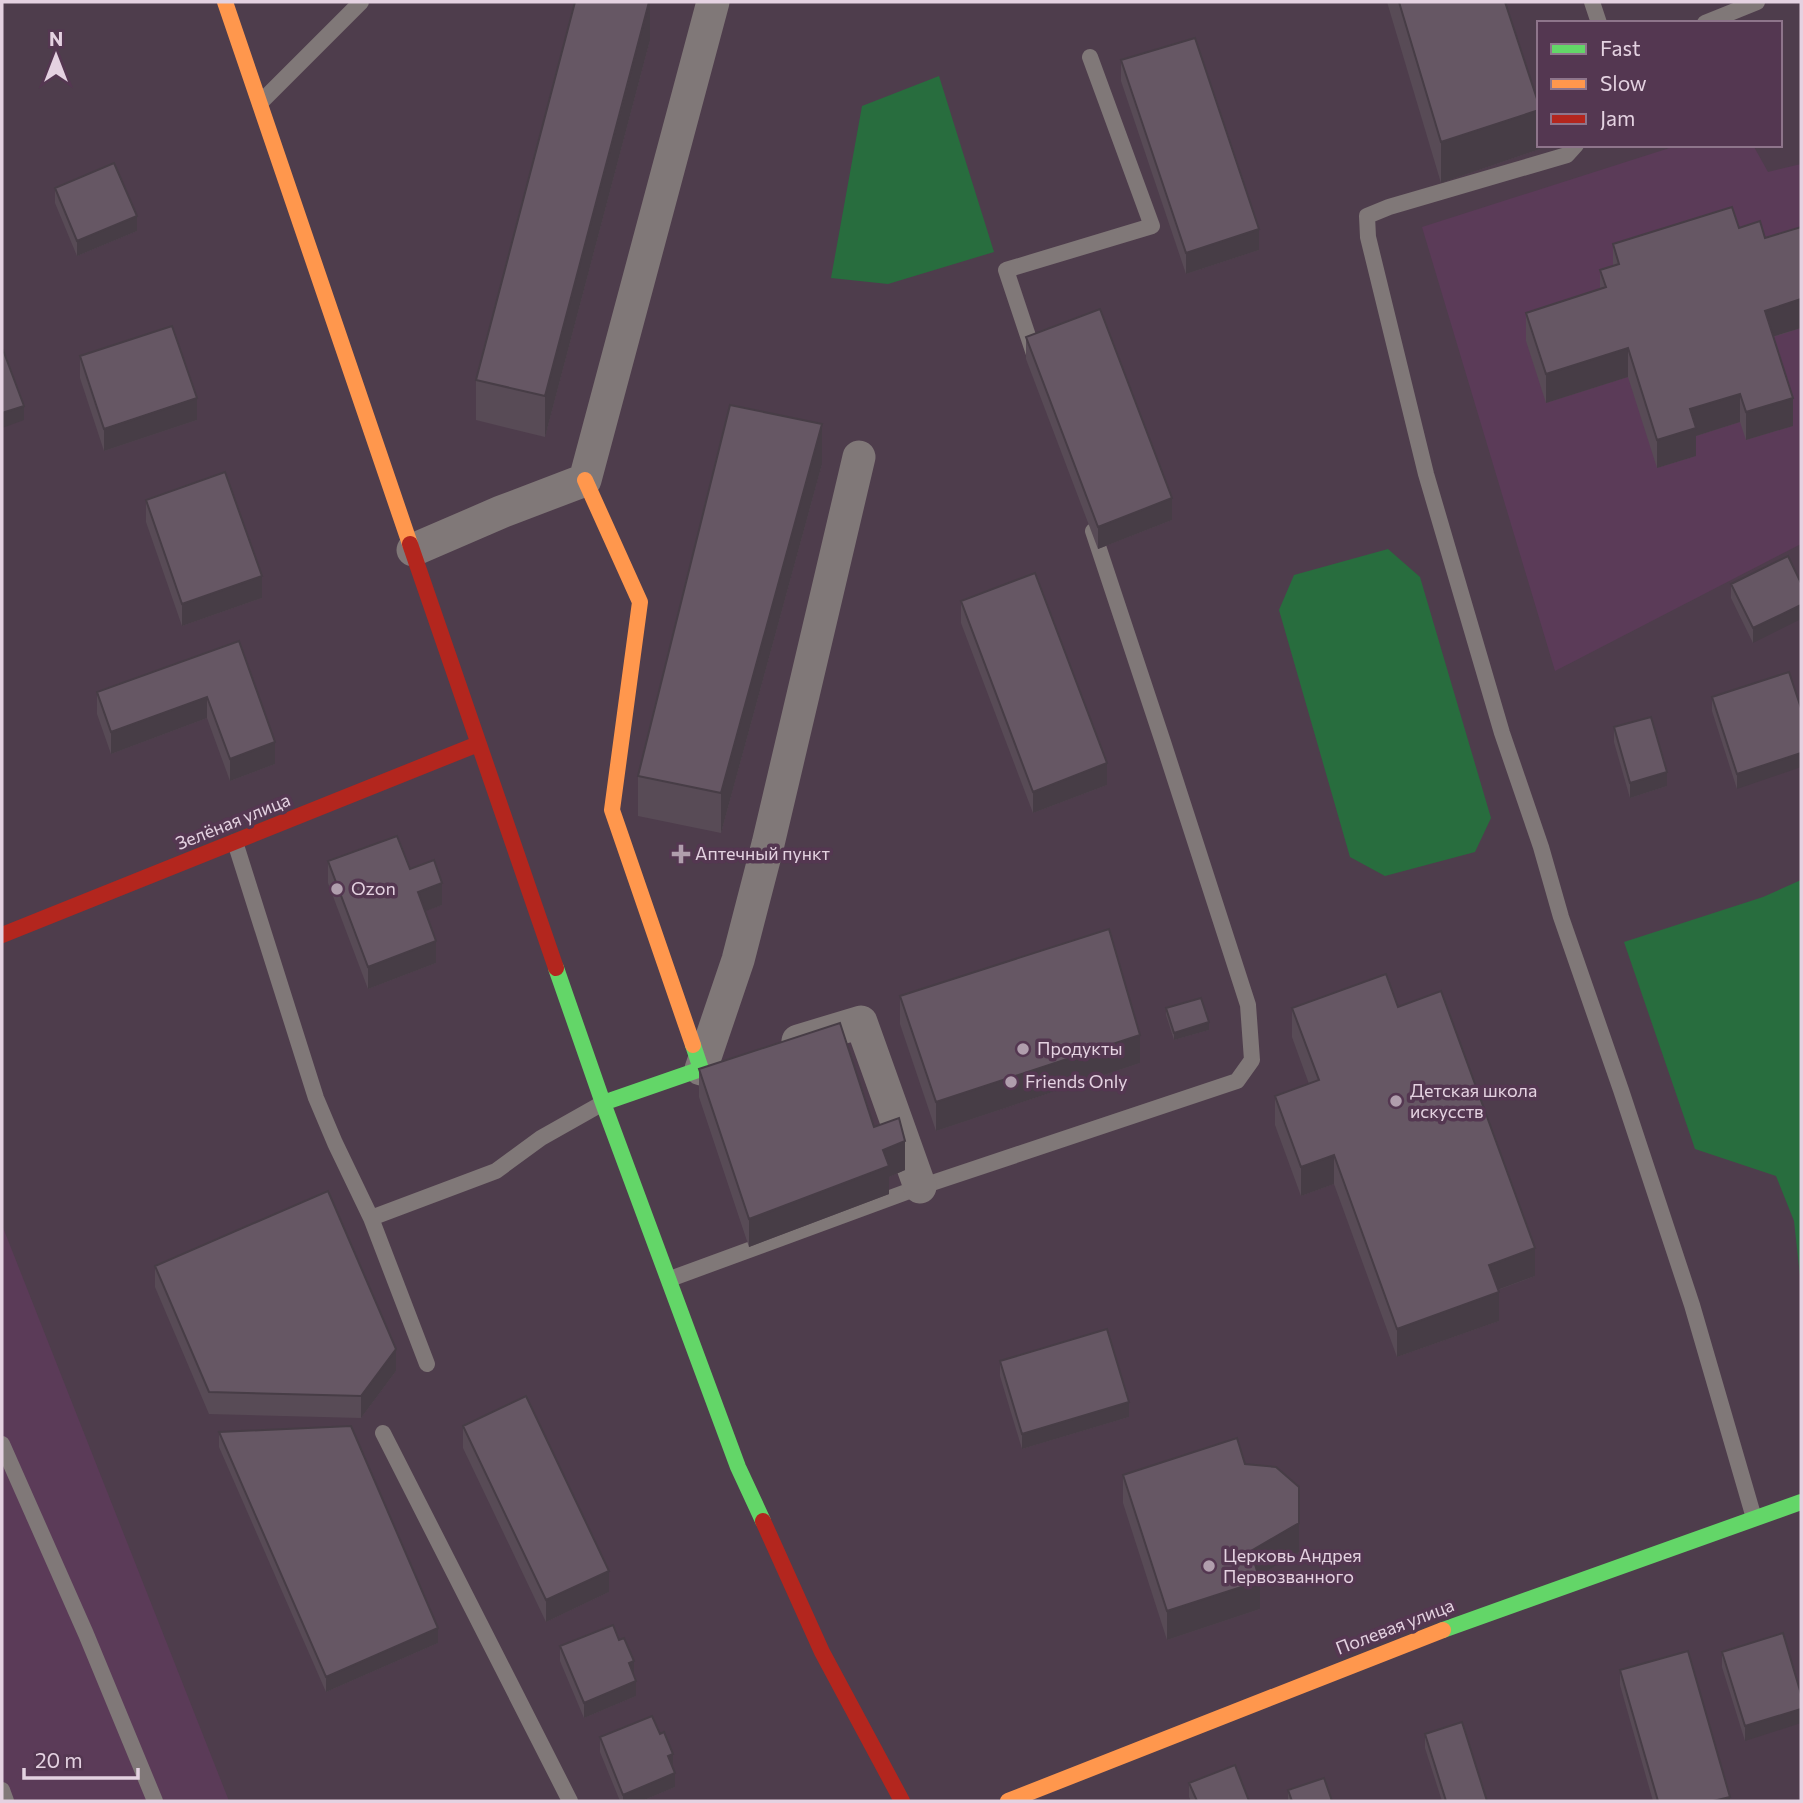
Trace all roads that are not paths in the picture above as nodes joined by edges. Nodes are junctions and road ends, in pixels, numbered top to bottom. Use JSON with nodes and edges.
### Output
{"nodes":[{"id":1,"x":225,"y":2,"type":"edge"},
{"id":2,"x":361,"y":2,"type":"edge"},
{"id":3,"x":713,"y":2,"type":"edge"},
{"id":4,"x":1592,"y":2,"type":"edge"},
{"id":5,"x":1757,"y":2,"type":"edge"},
{"id":6,"x":1598,"y":21,"type":"edge"},
{"id":7,"x":1710,"y":21,"type":"edge"},
{"id":8,"x":1090,"y":57,"type":"dead end"},
{"id":9,"x":260,"y":103,"type":"junction"},
{"id":10,"x":1574,"y":147,"type":"edge"},
{"id":11,"x":1041,"y":375,"type":"edge"},
{"id":12,"x":859,"y":457,"type":"dead end"},
{"id":13,"x":585,"y":480,"type":"junction"},
{"id":14,"x":1089,"y":519,"type":"edge"},
{"id":15,"x":413,"y":550,"type":"junction"},
{"id":16,"x":478,"y":744,"type":"junction"},
{"id":17,"x":234,"y":842,"type":"junction"},
{"id":18,"x":2,"y":935,"type":"edge"},
{"id":19,"x":701,"y":1069,"type":"junction"},
{"id":20,"x":603,"y":1102,"type":"junction"},
{"id":21,"x":920,"y":1188,"type":"junction"},
{"id":22,"x":370,"y":1218,"type":"junction"},
{"id":23,"x":670,"y":1279,"type":"junction"},
{"id":24,"x":427,"y":1364,"type":"dead end"},
{"id":25,"x":383,"y":1433,"type":"dead end"},
{"id":26,"x":2,"y":1444,"type":"edge"},
{"id":27,"x":1801,"y":1503,"type":"edge"},
{"id":28,"x":1754,"y":1518,"type":"junction"},
{"id":29,"x":2,"y":1790,"type":"edge"},
{"id":30,"x":6,"y":1801,"type":"edge"},
{"id":31,"x":155,"y":1801,"type":"edge"},
{"id":32,"x":570,"y":1801,"type":"edge"},
{"id":33,"x":902,"y":1801,"type":"edge"},
{"id":34,"x":1008,"y":1801,"type":"edge"}],
"edges":[{"from":1,"to":9,"type":"street"},
{"from":2,"to":9,"type":"lane"},
{"from":3,"to":13,"type":"street"},
{"from":4,"to":6,"type":"lane"},
{"from":5,"to":7,"type":"lane"},
{"from":8,"to":11,"type":"lane"},
{"from":9,"to":15,"type":"street"},
{"from":10,"to":28,"type":"lane"},
{"from":12,"to":19,"type":"street"},
{"from":13,"to":15,"type":"street"},
{"from":13,"to":19,"type":"street"},
{"from":14,"to":21,"type":"lane"},
{"from":15,"to":16,"type":"street"},
{"from":16,"to":17,"type":"street","name":"Зелёная улица"},
{"from":16,"to":20,"type":"street"},
{"from":17,"to":18,"type":"street","name":"Зелёная улица"},
{"from":17,"to":22,"type":"lane"},
{"from":19,"to":20,"type":"street"},
{"from":19,"to":21,"type":"street"},
{"from":20,"to":22,"type":"lane"},
{"from":20,"to":23,"type":"street"},
{"from":21,"to":23,"type":"lane"},
{"from":22,"to":24,"type":"lane"},
{"from":23,"to":33,"type":"street"},
{"from":25,"to":32,"type":"lane"},
{"from":26,"to":31,"type":"lane"},
{"from":27,"to":28,"type":"street","name":"Полевая улица"},
{"from":28,"to":34,"type":"street","name":"Полевая улица"},
{"from":29,"to":30,"type":"lane"}]}
